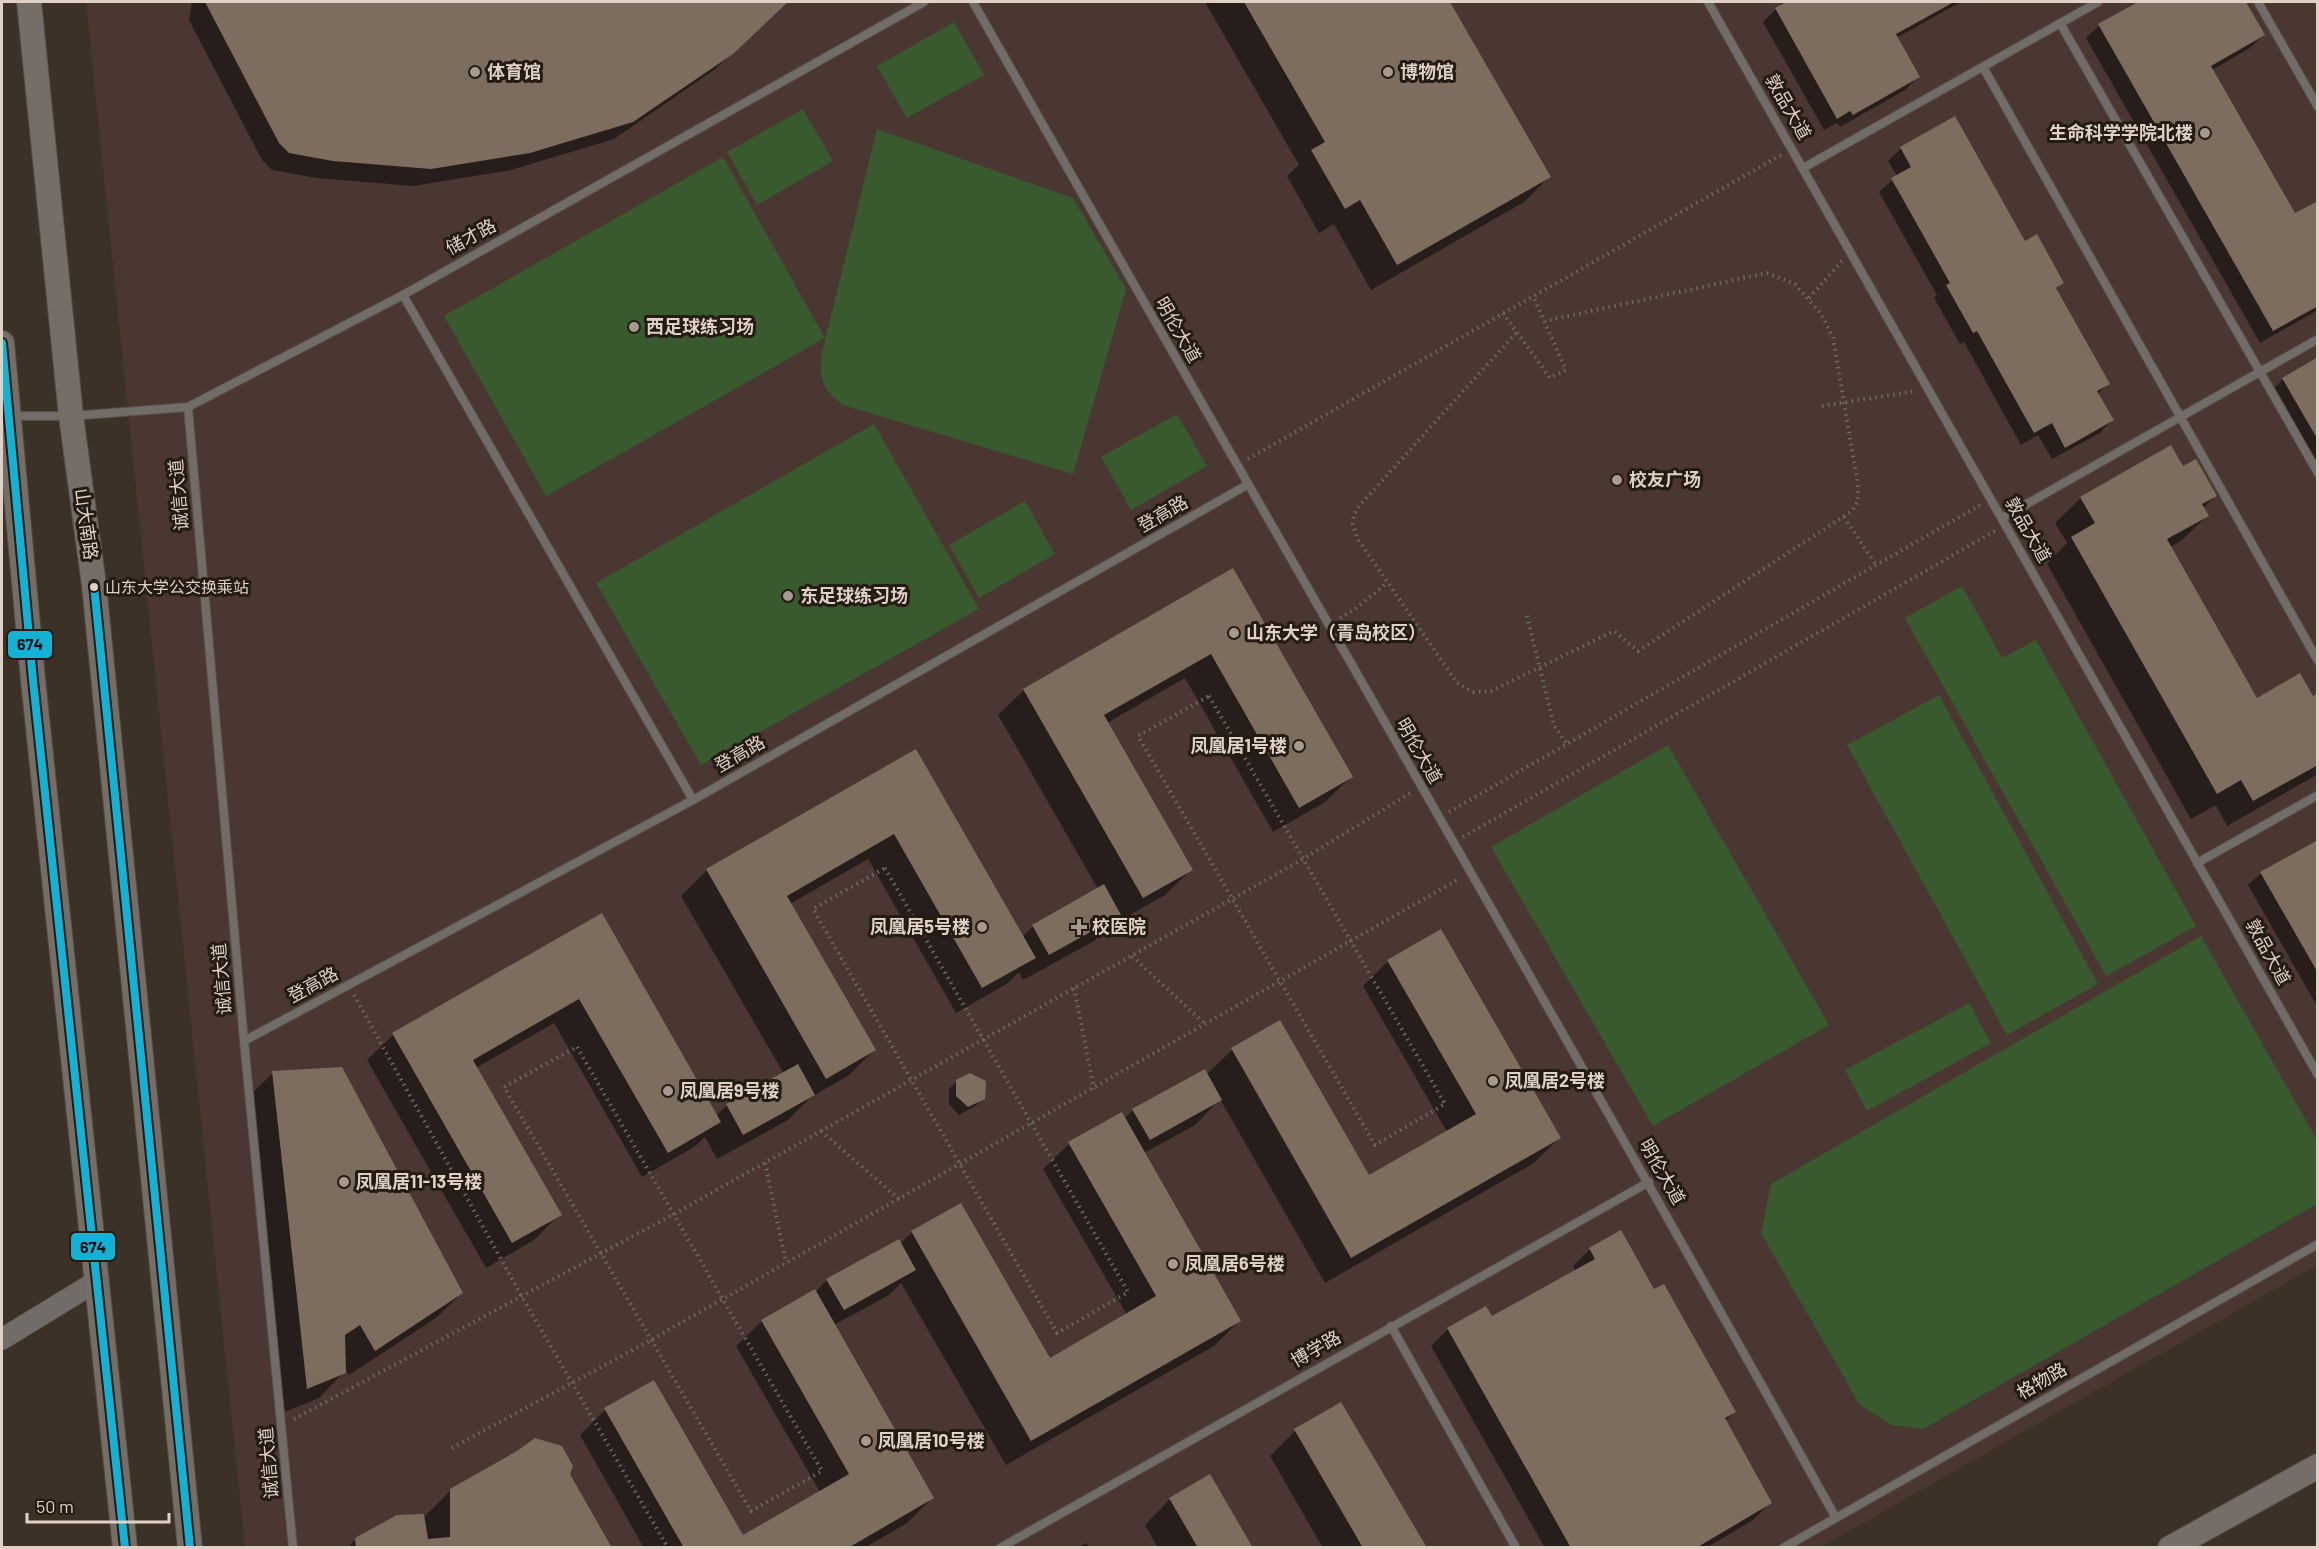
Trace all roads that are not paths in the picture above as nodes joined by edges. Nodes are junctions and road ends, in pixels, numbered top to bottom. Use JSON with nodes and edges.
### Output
{"nodes":[{"id":1,"x":29,"y":2,"type":"edge"},
{"id":2,"x":924,"y":2,"type":"edge"},
{"id":3,"x":973,"y":2,"type":"edge"},
{"id":4,"x":1708,"y":2,"type":"edge"},
{"id":5,"x":2098,"y":2,"type":"edge"},
{"id":6,"x":2258,"y":2,"type":"edge"},
{"id":7,"x":2060,"y":23,"type":"junction"},
{"id":8,"x":1983,"y":67,"type":"junction"},
{"id":9,"x":2318,"y":107,"type":"edge"},
{"id":10,"x":1803,"y":168,"type":"junction"},
{"id":11,"x":403,"y":295,"type":"junction"},
{"id":12,"x":2318,"y":339,"type":"edge"},
{"id":13,"x":2,"y":343,"type":"edge"},
{"id":14,"x":2259,"y":372,"type":"junction"},
{"id":15,"x":188,"y":407,"type":"junction"},
{"id":16,"x":8,"y":416,"type":"junction"},
{"id":17,"x":71,"y":416,"type":"junction"},
{"id":18,"x":2182,"y":417,"type":"junction"},
{"id":19,"x":2318,"y":473,"type":"edge"},
{"id":20,"x":1247,"y":485,"type":"junction"},
{"id":21,"x":2004,"y":521,"type":"junction"},
{"id":22,"x":2318,"y":661,"type":"edge"},
{"id":23,"x":2318,"y":795,"type":"edge"},
{"id":24,"x":693,"y":800,"type":"junction"},
{"id":25,"x":2197,"y":863,"type":"junction"},
{"id":26,"x":244,"y":1041,"type":"junction"},
{"id":27,"x":2318,"y":1075,"type":"edge"},
{"id":28,"x":1649,"y":1182,"type":"junction"},
{"id":29,"x":2318,"y":1244,"type":"edge"},
{"id":30,"x":97,"y":1281,"type":"junction"},
{"id":31,"x":1391,"y":1326,"type":"junction"},
{"id":32,"x":2,"y":1339,"type":"edge"},
{"id":33,"x":2318,"y":1466,"type":"edge"},
{"id":34,"x":1836,"y":1518,"type":"junction"},
{"id":35,"x":125,"y":1548,"type":"edge"},
{"id":36,"x":190,"y":1548,"type":"edge"},
{"id":37,"x":293,"y":1548,"type":"edge"},
{"id":38,"x":1000,"y":1548,"type":"edge"},
{"id":39,"x":1516,"y":1548,"type":"edge"},
{"id":40,"x":1783,"y":1548,"type":"edge"},
{"id":41,"x":2170,"y":1548,"type":"edge"}],
"edges":[{"from":1,"to":17,"type":"main road","name":"山大南路"},
{"from":2,"to":11,"type":"lane","name":"储才路"},
{"from":3,"to":20,"type":"lane","name":"明伦大道"},
{"from":4,"to":10,"type":"lane","name":"敦品大道"},
{"from":5,"to":7,"type":"lane"},
{"from":6,"to":9,"type":"lane"},
{"from":7,"to":8,"type":"lane"},
{"from":7,"to":14,"type":"lane"},
{"from":8,"to":10,"type":"lane"},
{"from":8,"to":18,"type":"lane"},
{"from":10,"to":21,"type":"lane","name":"敦品大道"},
{"from":11,"to":15,"type":"lane","name":"储才路"},
{"from":11,"to":24,"type":"lane"},
{"from":12,"to":14,"type":"lane"},
{"from":13,"to":16,"type":"main road"},
{"from":14,"to":18,"type":"lane"},
{"from":14,"to":19,"type":"lane"},
{"from":15,"to":17,"type":"lane","name":"储才路"},
{"from":15,"to":26,"type":"lane","name":"诚信大道"},
{"from":16,"to":17,"type":"lane","name":"储才路"},
{"from":16,"to":30,"type":"main road"},
{"from":17,"to":36,"type":"main road","name":"山大南路"},
{"from":18,"to":21,"type":"lane"},
{"from":18,"to":22,"type":"lane"},
{"from":20,"to":24,"type":"lane","name":"登高路"},
{"from":20,"to":28,"type":"lane","name":"明伦大道"},
{"from":21,"to":25,"type":"lane","name":"敦品大道"},
{"from":23,"to":25,"type":"lane"},
{"from":24,"to":26,"type":"lane","name":"登高路"},
{"from":25,"to":27,"type":"lane","name":"敦品大道"},
{"from":26,"to":37,"type":"lane","name":"诚信大道"},
{"from":28,"to":31,"type":"lane","name":"博学路"},
{"from":28,"to":34,"type":"lane","name":"明伦大道"},
{"from":29,"to":34,"type":"lane","name":"格物路"},
{"from":30,"to":32,"type":"street"},
{"from":30,"to":35,"type":"main road"},
{"from":31,"to":38,"type":"lane","name":"博学路"},
{"from":31,"to":39,"type":"lane"},
{"from":33,"to":41,"type":"main road"},
{"from":34,"to":40,"type":"lane","name":"格物路"}]}
